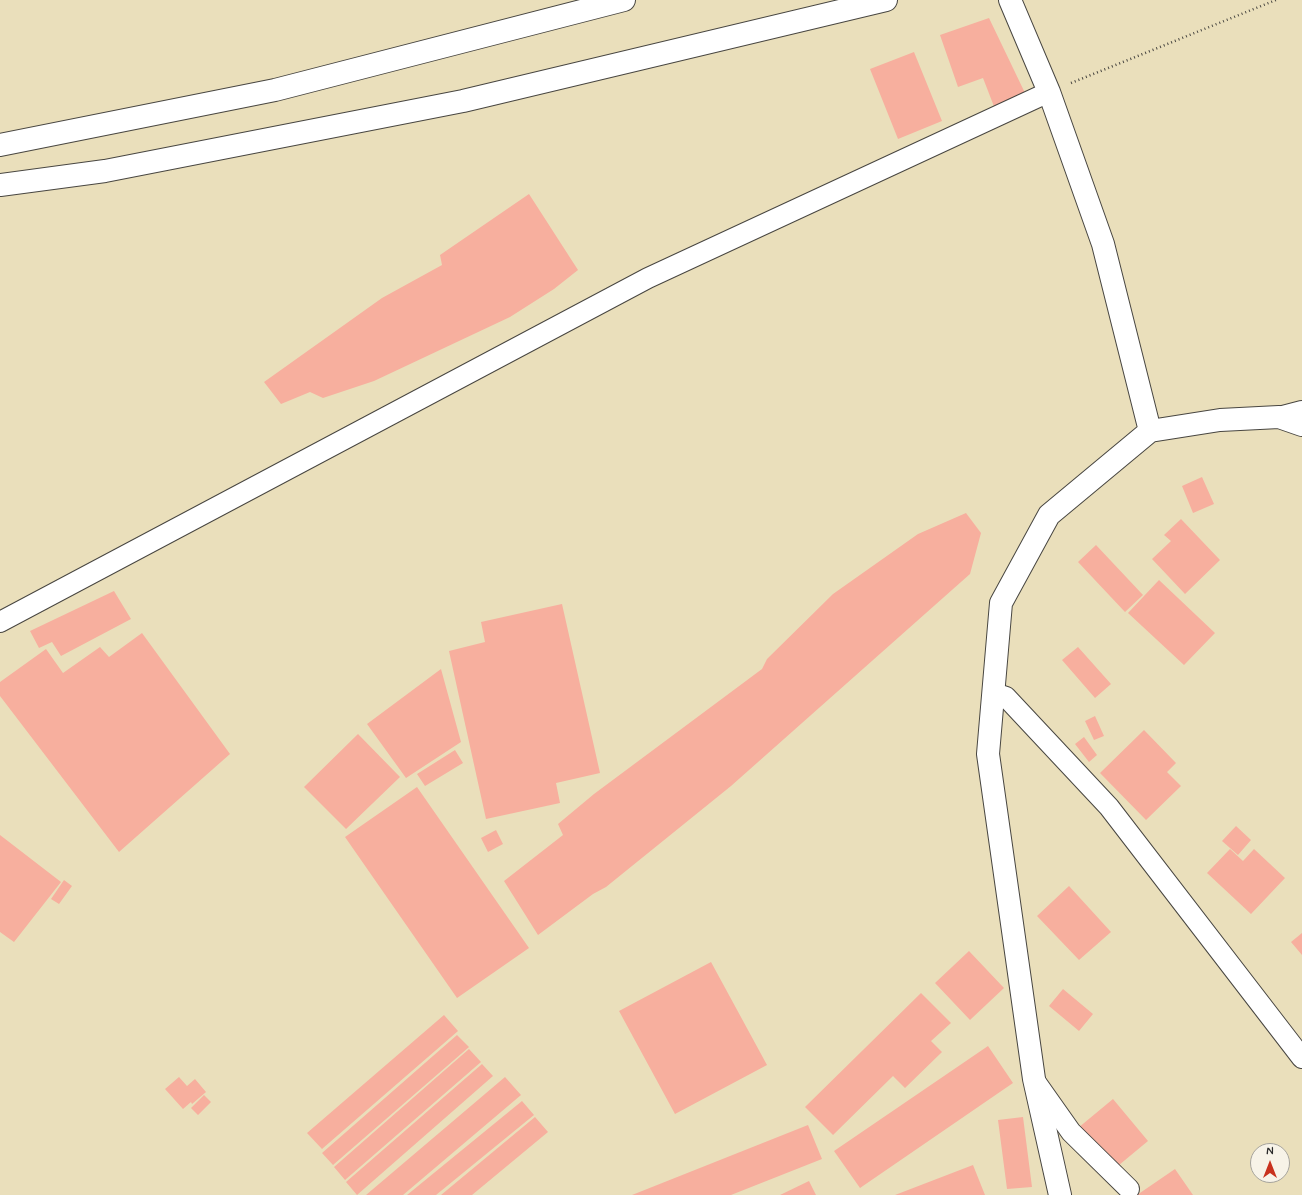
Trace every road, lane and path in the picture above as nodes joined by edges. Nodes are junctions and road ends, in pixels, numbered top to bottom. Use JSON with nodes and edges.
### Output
{"nodes":[{"id":1,"x":624,"y":0,"type":"edge"},
{"id":2,"x":886,"y":0,"type":"edge"},
{"id":3,"x":1010,"y":0,"type":"edge"},
{"id":4,"x":1276,"y":0,"type":"edge"},
{"id":5,"x":1049,"y":92,"type":"junction"},
{"id":6,"x":0,"y":145,"type":"edge"},
{"id":7,"x":0,"y":185,"type":"edge"},
{"id":8,"x":1302,"y":411,"type":"edge"},
{"id":9,"x":1279,"y":417,"type":"junction"},
{"id":10,"x":1302,"y":425,"type":"edge"},
{"id":11,"x":1150,"y":431,"type":"junction"},
{"id":12,"x":0,"y":622,"type":"edge"},
{"id":13,"x":994,"y":693,"type":"junction"},
{"id":14,"x":1302,"y":1058,"type":"edge"},
{"id":15,"x":1034,"y":1079,"type":"junction"},
{"id":16,"x":1129,"y":1189,"type":"dead end"},
{"id":17,"x":1059,"y":1195,"type":"edge"}],
"edges":[{"from":1,"to":6,"type":"main road"},
{"from":2,"to":7,"type":"main road"},
{"from":3,"to":5,"type":"main road"},
{"from":4,"to":5,"type":"path"},
{"from":5,"to":11,"type":"main road"},
{"from":5,"to":12,"type":"street"},
{"from":8,"to":9,"type":"street"},
{"from":9,"to":10,"type":"main road"},
{"from":9,"to":11,"type":"main road"},
{"from":11,"to":13,"type":"main road"},
{"from":13,"to":14,"type":"street"},
{"from":13,"to":15,"type":"main road"},
{"from":15,"to":16,"type":"street"},
{"from":15,"to":17,"type":"main road"}]}
